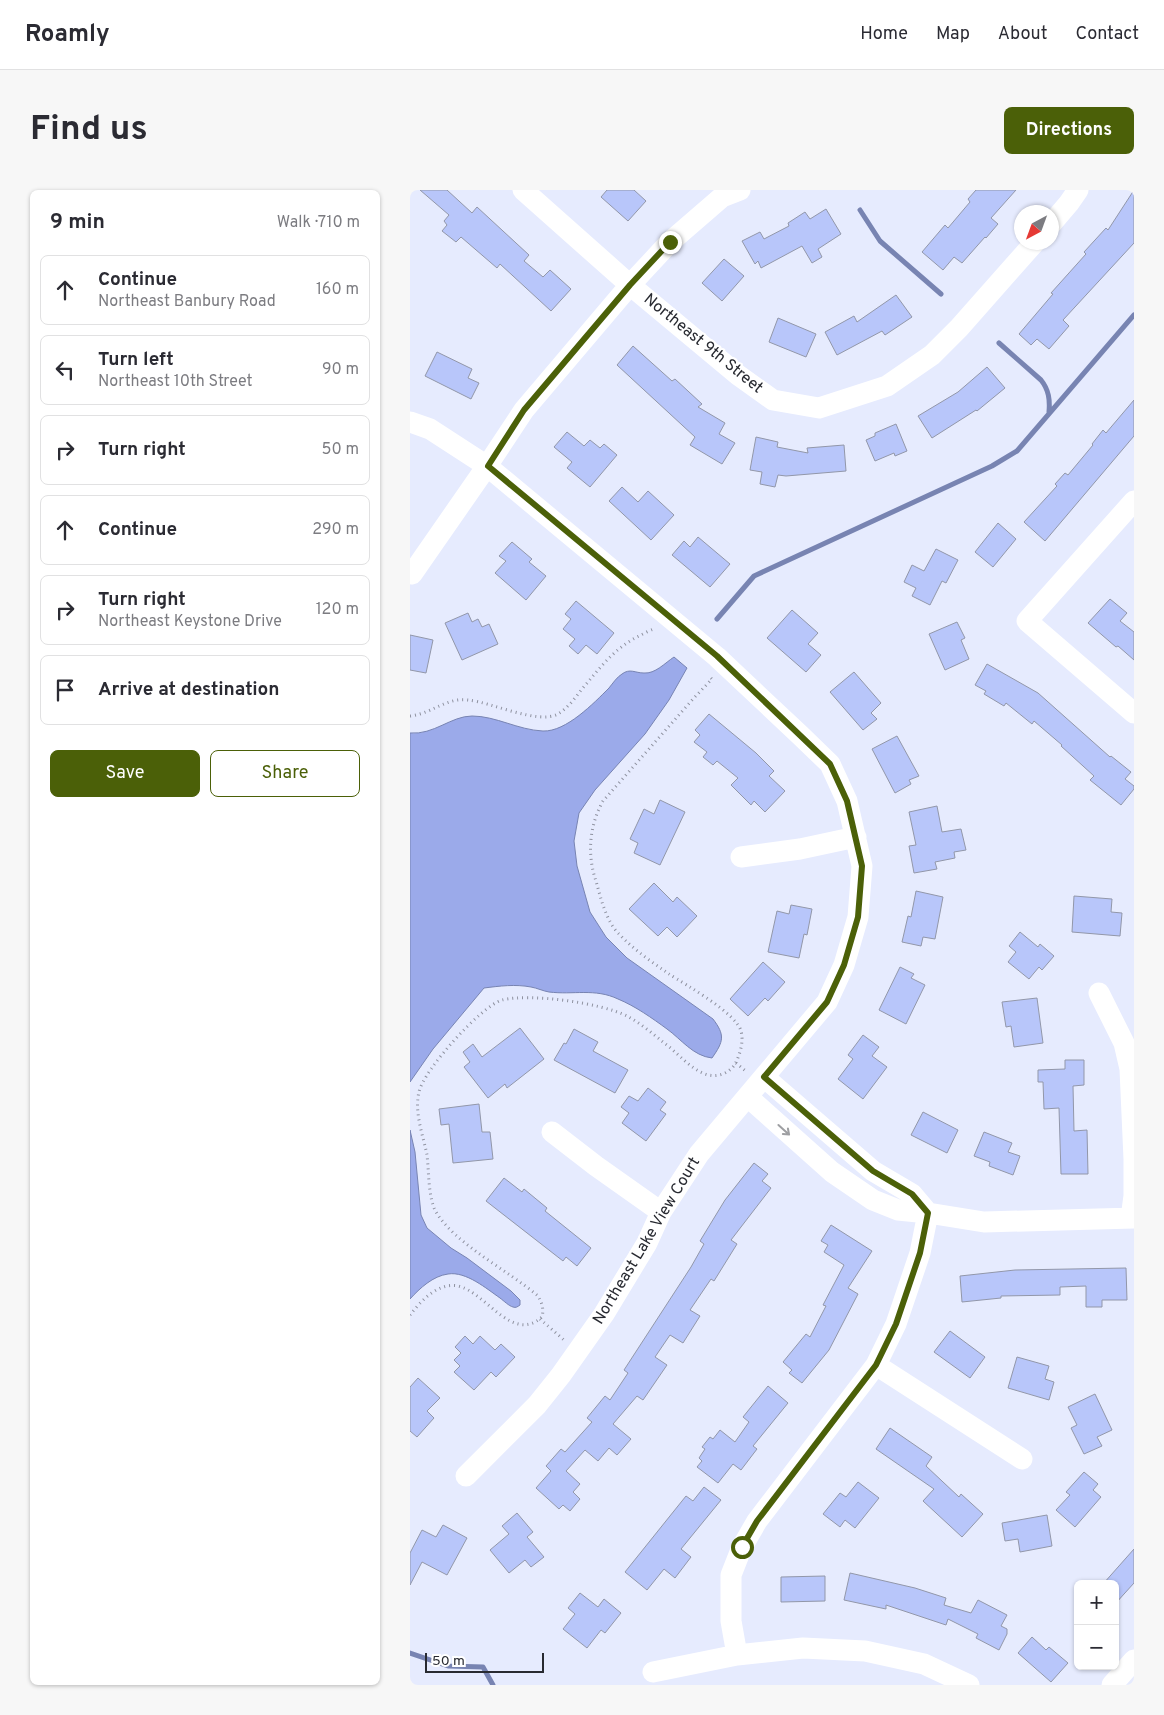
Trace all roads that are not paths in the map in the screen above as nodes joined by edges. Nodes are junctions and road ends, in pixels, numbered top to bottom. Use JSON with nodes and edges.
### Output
{"nodes":[{"id":1,"x":523,"y":190,"type":"edge"},
{"id":2,"x":740,"y":190,"type":"edge"},
{"id":3,"x":1078,"y":190,"type":"edge"},
{"id":4,"x":1059,"y":215,"type":"edge"},
{"id":5,"x":1028,"y":250,"type":"edge"},
{"id":6,"x":630,"y":285,"type":"junction"},
{"id":7,"x":410,"y":422,"type":"edge"},
{"id":8,"x":488,"y":466,"type":"junction"},
{"id":9,"x":1134,"y":501,"type":"edge"},
{"id":10,"x":412,"y":574,"type":"dead end"},
{"id":11,"x":1134,"y":713,"type":"edge"},
{"id":12,"x":856,"y":837,"type":"junction"},
{"id":13,"x":741,"y":857,"type":"dead end"},
{"id":14,"x":1099,"y":993,"type":"dead end"},
{"id":15,"x":764,"y":1077,"type":"junction"},
{"id":16,"x":748,"y":1097,"type":"junction"},
{"id":17,"x":552,"y":1132,"type":"dead end"},
{"id":18,"x":662,"y":1212,"type":"junction"},
{"id":19,"x":928,"y":1213,"type":"junction"},
{"id":20,"x":1133,"y":1218,"type":"edge"},
{"id":21,"x":876,"y":1365,"type":"junction"},
{"id":22,"x":1022,"y":1459,"type":"dead end"},
{"id":23,"x":466,"y":1476,"type":"dead end"},
{"id":24,"x":737,"y":1655,"type":"junction"},
{"id":25,"x":1134,"y":1660,"type":"edge"},
{"id":26,"x":653,"y":1672,"type":"dead end"},
{"id":27,"x":969,"y":1685,"type":"edge"},
{"id":28,"x":1112,"y":1685,"type":"edge"}],
"edges":[{"from":1,"to":6,"type":"street","name":"Northeast 9th Street"},
{"from":2,"to":6,"type":"street"},
{"from":3,"to":4,"type":"street"},
{"from":5,"to":6,"type":"street","name":"Northeast 9th Street"},
{"from":6,"to":8,"type":"street"},
{"from":7,"to":8,"type":"street","name":"Northeast Lake View Court"},
{"from":8,"to":10,"type":"street"},
{"from":8,"to":12,"type":"street","name":"Northeast Lake View Court"},
{"from":9,"to":11,"type":"street"},
{"from":12,"to":13,"type":"street"},
{"from":12,"to":15,"type":"street","name":"Northeast Lake View Court"},
{"from":14,"to":20,"type":"street"},
{"from":15,"to":16,"type":"street","name":"Northeast Lake View Court"},
{"from":15,"to":19,"type":"street"},
{"from":16,"to":18,"type":"street","name":"Northeast Lake View Court"},
{"from":16,"to":19,"type":"street","one_way":true},
{"from":17,"to":18,"type":"street"},
{"from":18,"to":23,"type":"street","name":"Northeast Lake View Court"},
{"from":19,"to":20,"type":"street"},
{"from":19,"to":21,"type":"street"},
{"from":21,"to":22,"type":"street"},
{"from":21,"to":24,"type":"street"},
{"from":24,"to":26,"type":"street"},
{"from":24,"to":27,"type":"street"},
{"from":25,"to":28,"type":"street"}]}
